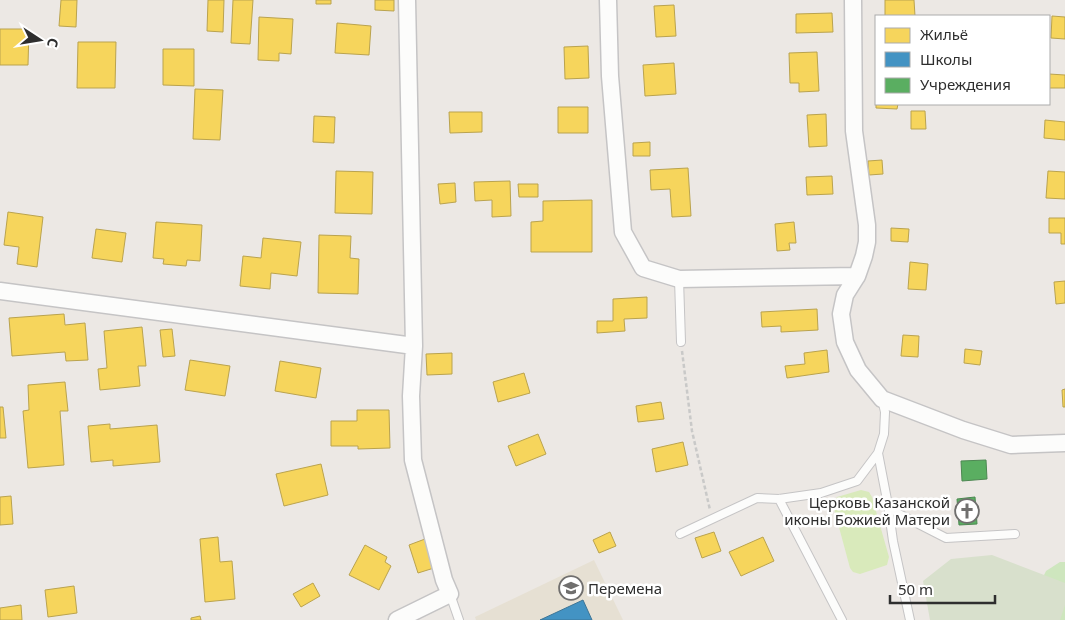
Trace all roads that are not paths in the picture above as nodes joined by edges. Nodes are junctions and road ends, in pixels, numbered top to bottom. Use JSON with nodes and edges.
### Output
{"nodes":[{"id":1,"x":407,"y":0,"type":"edge"},
{"id":2,"x":608,"y":0,"type":"edge"},
{"id":3,"x":852,"y":0,"type":"edge"},
{"id":4,"x":857,"y":276,"type":"junction"},
{"id":5,"x":679,"y":279,"type":"junction"},
{"id":6,"x":0,"y":291,"type":"edge"},
{"id":7,"x":681,"y":342,"type":"road end"},
{"id":8,"x":414,"y":346,"type":"junction"},
{"id":9,"x":882,"y":400,"type":"junction"},
{"id":10,"x":1065,"y":443,"type":"edge"},
{"id":11,"x":878,"y":453,"type":"junction"},
{"id":12,"x":779,"y":499,"type":"junction"},
{"id":13,"x":888,"y":505,"type":"junction"},
{"id":14,"x":680,"y":534,"type":"dead end"},
{"id":15,"x":1015,"y":534,"type":"dead end"},
{"id":16,"x":450,"y":594,"type":"junction"},
{"id":17,"x":397,"y":620,"type":"edge"},
{"id":18,"x":459,"y":620,"type":"edge"},
{"id":19,"x":842,"y":620,"type":"edge"},
{"id":20,"x":910,"y":620,"type":"edge"}],
"edges":[{"from":1,"to":8,"type":"street"},
{"from":2,"to":5,"type":"street"},
{"from":3,"to":4,"type":"street"},
{"from":4,"to":5,"type":"street"},
{"from":4,"to":9,"type":"street"},
{"from":5,"to":7,"type":"lane"},
{"from":6,"to":8,"type":"street"},
{"from":8,"to":16,"type":"street"},
{"from":9,"to":10,"type":"street"},
{"from":9,"to":11,"type":"lane"},
{"from":11,"to":12,"type":"lane"},
{"from":11,"to":13,"type":"lane"},
{"from":12,"to":14,"type":"lane"},
{"from":12,"to":19,"type":"lane"},
{"from":13,"to":15,"type":"lane"},
{"from":13,"to":20,"type":"lane"},
{"from":16,"to":17,"type":"street"},
{"from":16,"to":18,"type":"lane"}]}
